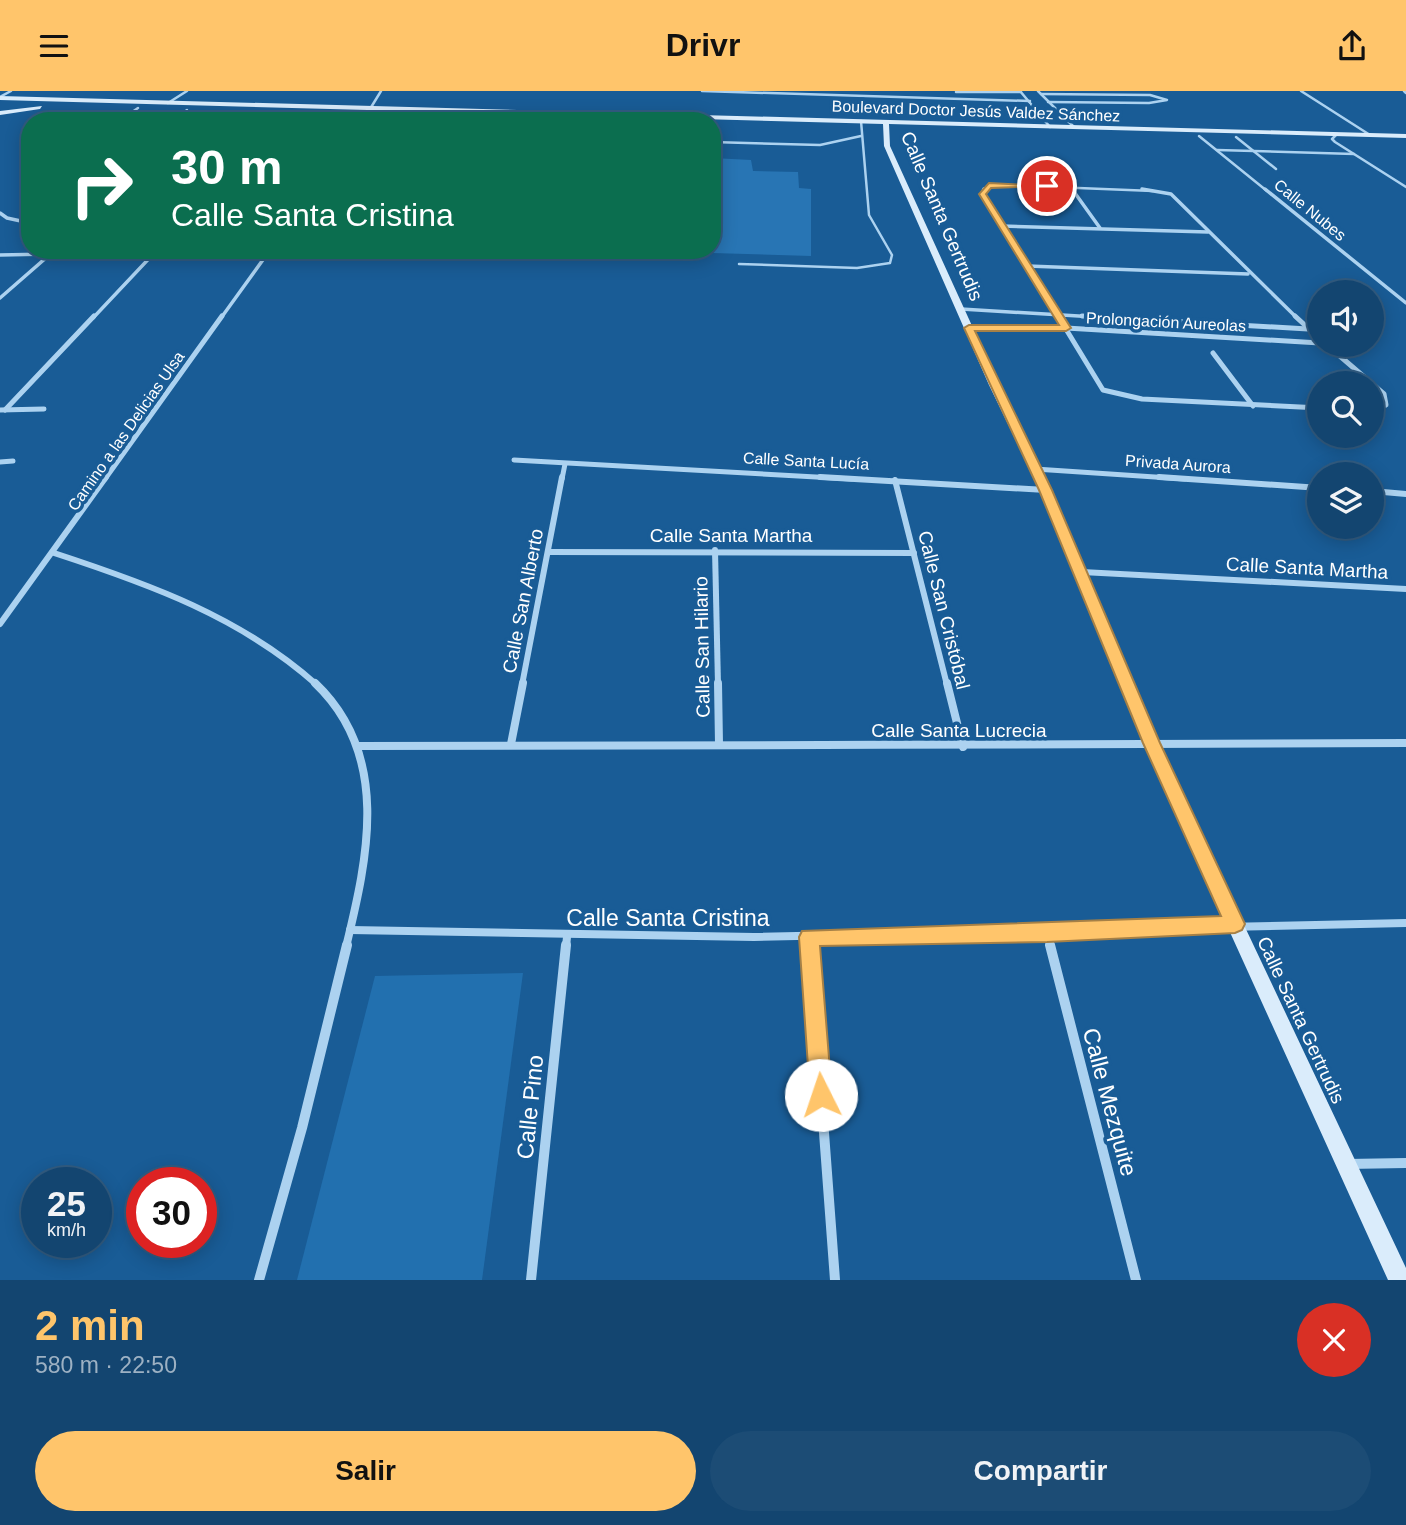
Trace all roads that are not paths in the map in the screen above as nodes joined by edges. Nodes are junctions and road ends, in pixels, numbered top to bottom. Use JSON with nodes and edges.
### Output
{"nodes":[{"id":1,"x":11,"y":91,"type":"edge"},
{"id":2,"x":187,"y":91,"type":"edge"},
{"id":3,"x":381,"y":91,"type":"edge"},
{"id":4,"x":702,"y":91,"type":"edge"},
{"id":5,"x":1088,"y":91,"type":"edge"},
{"id":6,"x":1301,"y":91,"type":"edge"},
{"id":7,"x":956,"y":92,"type":"edge"},
{"id":8,"x":1021,"y":92,"type":"edge"},
{"id":9,"x":1040,"y":93,"type":"edge"},
{"id":10,"x":1095,"y":95,"type":"junction"},
{"id":11,"x":962,"y":100,"type":"junction"},
{"id":12,"x":0,"y":101,"type":"edge"},
{"id":13,"x":1030,"y":101,"type":"junction"},
{"id":14,"x":1048,"y":102,"type":"junction"},
{"id":15,"x":1103,"y":102,"type":"junction"},
{"id":16,"x":169,"y":103,"type":"junction"},
{"id":17,"x":46,"y":106,"type":"junction"},
{"id":18,"x":138,"y":109,"type":"junction"},
{"id":19,"x":187,"y":110,"type":"junction"},
{"id":20,"x":133,"y":112,"type":"edge"},
{"id":21,"x":184,"y":112,"type":"edge"},
{"id":22,"x":369,"y":112,"type":"junction"},
{"id":23,"x":0,"y":113,"type":"edge"},
{"id":24,"x":721,"y":121,"type":"edge"},
{"id":25,"x":721,"y":123,"type":"edge"},
{"id":26,"x":861,"y":124,"type":"junction"},
{"id":27,"x":885,"y":125,"type":"junction"},
{"id":28,"x":1050,"y":127,"type":"junction"},
{"id":29,"x":1074,"y":127,"type":"junction"},
{"id":30,"x":1370,"y":135,"type":"junction"},
{"id":31,"x":861,"y":136,"type":"junction"},
{"id":32,"x":1406,"y":136,"type":"edge"},
{"id":33,"x":1199,"y":137,"type":"junction"},
{"id":34,"x":1236,"y":137,"type":"junction"},
{"id":35,"x":1334,"y":137,"type":"junction"},
{"id":36,"x":1406,"y":141,"type":"edge"},
{"id":37,"x":721,"y":142,"type":"edge"},
{"id":38,"x":1217,"y":150,"type":"junction"},
{"id":39,"x":1254,"y":151,"type":"junction"},
{"id":40,"x":1354,"y":154,"type":"junction"},
{"id":41,"x":1276,"y":169,"type":"dead end"},
{"id":42,"x":1070,"y":187,"type":"junction"},
{"id":43,"x":1406,"y":187,"type":"edge"},
{"id":44,"x":0,"y":215,"type":"edge"},
{"id":45,"x":21,"y":221,"type":"edge"},
{"id":46,"x":1001,"y":226,"type":"junction"},
{"id":47,"x":1100,"y":228,"type":"junction"},
{"id":48,"x":1208,"y":232,"type":"junction"},
{"id":49,"x":0,"y":255,"type":"edge"},
{"id":50,"x":21,"y":255,"type":"edge"},
{"id":51,"x":44,"y":259,"type":"edge"},
{"id":52,"x":148,"y":259,"type":"edge"},
{"id":53,"x":264,"y":259,"type":"edge"},
{"id":54,"x":739,"y":264,"type":"dead end"},
{"id":55,"x":1027,"y":266,"type":"junction"},
{"id":56,"x":1249,"y":274,"type":"junction"},
{"id":57,"x":0,"y":298,"type":"edge"},
{"id":58,"x":1406,"y":303,"type":"edge"},
{"id":59,"x":961,"y":309,"type":"junction"},
{"id":60,"x":1057,"y":314,"type":"junction"},
{"id":61,"x":969,"y":328,"type":"junction"},
{"id":62,"x":1066,"y":328,"type":"junction"},
{"id":63,"x":1307,"y":328,"type":"edge"},
{"id":64,"x":1307,"y":329,"type":"edge"},
{"id":65,"x":1307,"y":340,"type":"edge"},
{"id":66,"x":1213,"y":353,"type":"dead end"},
{"id":67,"x":1340,"y":357,"type":"edge"},
{"id":68,"x":1357,"y":371,"type":"edge"},
{"id":69,"x":1252,"y":406,"type":"junction"},
{"id":70,"x":1307,"y":408,"type":"edge"},
{"id":71,"x":44,"y":409,"type":"dead end"},
{"id":72,"x":3,"y":410,"type":"edge"},
{"id":73,"x":514,"y":460,"type":"dead end"},
{"id":74,"x":13,"y":461,"type":"dead end"},
{"id":75,"x":0,"y":462,"type":"edge"},
{"id":76,"x":565,"y":464,"type":"junction"},
{"id":77,"x":1035,"y":469,"type":"junction"},
{"id":78,"x":895,"y":480,"type":"junction"},
{"id":79,"x":1307,"y":487,"type":"edge"},
{"id":80,"x":1046,"y":490,"type":"junction"},
{"id":81,"x":1384,"y":492,"type":"edge"},
{"id":82,"x":1406,"y":493,"type":"edge"},
{"id":83,"x":715,"y":550,"type":"junction"},
{"id":84,"x":54,"y":552,"type":"junction"},
{"id":85,"x":548,"y":552,"type":"junction"},
{"id":86,"x":914,"y":553,"type":"junction"},
{"id":87,"x":1082,"y":572,"type":"junction"},
{"id":88,"x":1406,"y":589,"type":"edge"},
{"id":89,"x":0,"y":624,"type":"edge"},
{"id":90,"x":1151,"y":743,"type":"junction"},
{"id":91,"x":1406,"y":743,"type":"edge"},
{"id":92,"x":511,"y":744,"type":"junction"},
{"id":93,"x":719,"y":744,"type":"junction"},
{"id":94,"x":358,"y":746,"type":"junction"},
{"id":95,"x":962,"y":747,"type":"junction"},
{"id":96,"x":1406,"y":923,"type":"edge"},
{"id":97,"x":1235,"y":924,"type":"junction"},
{"id":98,"x":350,"y":930,"type":"junction"},
{"id":99,"x":1047,"y":933,"type":"junction"},
{"id":100,"x":567,"y":937,"type":"junction"},
{"id":101,"x":809,"y":937,"type":"junction"},
{"id":102,"x":1406,"y":1163,"type":"edge"},
{"id":103,"x":1347,"y":1164,"type":"junction"},
{"id":104,"x":259,"y":1280,"type":"edge"},
{"id":105,"x":531,"y":1280,"type":"edge"},
{"id":106,"x":835,"y":1280,"type":"edge"},
{"id":107,"x":1136,"y":1280,"type":"edge"},
{"id":108,"x":1400,"y":1280,"type":"edge"}],
"edges":[{"from":1,"to":12,"type":"lane"},
{"from":2,"to":16,"type":"lane"},
{"from":3,"to":22,"type":"lane"},
{"from":4,"to":11,"type":"lane"},
{"from":5,"to":10,"type":"lane"},
{"from":6,"to":30,"type":"lane"},
{"from":7,"to":8,"type":"lane"},
{"from":7,"to":11,"type":"lane"},
{"from":8,"to":13,"type":"lane"},
{"from":9,"to":10,"type":"lane"},
{"from":9,"to":14,"type":"lane"},
{"from":10,"to":15,"type":"lane"},
{"from":10,"to":15,"type":"lane"},
{"from":11,"to":13,"type":"lane"},
{"from":12,"to":16,"type":"main road","name":"Boulevard Doctor Jesús Valdez Sánchez"},
{"from":12,"to":17,"type":"main road","name":"Boulevard Doctor Jesús Valdez Sánchez"},
{"from":13,"to":28,"type":"lane"},
{"from":14,"to":15,"type":"lane"},
{"from":14,"to":29,"type":"lane"},
{"from":16,"to":22,"type":"main road","name":"Boulevard Doctor Jesús Valdez Sánchez"},
{"from":17,"to":18,"type":"main road","name":"Boulevard Doctor Jesús Valdez Sánchez"},
{"from":17,"to":23,"type":"main road"},
{"from":18,"to":19,"type":"main road","name":"Boulevard Doctor Jesús Valdez Sánchez"},
{"from":18,"to":20,"type":"lane"},
{"from":19,"to":21,"type":"lane"},
{"from":19,"to":22,"type":"main road","name":"Boulevard Doctor Jesús Valdez Sánchez"},
{"from":24,"to":26,"type":"main road","name":"Boulevard Doctor Jesús Valdez Sánchez"},
{"from":25,"to":26,"type":"main road","name":"Boulevard Doctor Jesús Valdez Sánchez"},
{"from":26,"to":27,"type":"main road","name":"Boulevard Doctor Jesús Valdez Sánchez"},
{"from":26,"to":31,"type":"lane"},
{"from":27,"to":28,"type":"main road","name":"Boulevard Doctor Jesús Valdez Sánchez"},
{"from":27,"to":33,"type":"main road","name":"Boulevard Doctor Jesús Valdez Sánchez"},
{"from":27,"to":59,"type":"main road","name":"Calle Santa Gertrudis"},
{"from":28,"to":29,"type":"main road","name":"Boulevard Doctor Jesús Valdez Sánchez"},
{"from":29,"to":35,"type":"main road","name":"Boulevard Doctor Jesús Valdez Sánchez"},
{"from":30,"to":32,"type":"main road","name":"Boulevard Doctor Jesús Valdez Sánchez"},
{"from":30,"to":35,"type":"main road","name":"Boulevard Doctor Jesús Valdez Sánchez"},
{"from":31,"to":37,"type":"lane"},
{"from":31,"to":54,"type":"lane"},
{"from":33,"to":34,"type":"main road","name":"Boulevard Doctor Jesús Valdez Sánchez"},
{"from":33,"to":38,"type":"street","name":"Calle Nubes"},
{"from":34,"to":35,"type":"main road","name":"Boulevard Doctor Jesús Valdez Sánchez"},
{"from":34,"to":39,"type":"lane"},
{"from":35,"to":36,"type":"main road","name":"Boulevard Doctor Jesús Valdez Sánchez"},
{"from":35,"to":40,"type":"street"},
{"from":38,"to":39,"type":"lane"},
{"from":38,"to":58,"type":"street","name":"Calle Nubes"},
{"from":39,"to":40,"type":"lane"},
{"from":39,"to":41,"type":"lane"},
{"from":40,"to":43,"type":"street"},
{"from":42,"to":46,"type":"street"},
{"from":42,"to":47,"type":"street"},
{"from":42,"to":48,"type":"street"},
{"from":44,"to":45,"type":"street"},
{"from":46,"to":47,"type":"street"},
{"from":46,"to":55,"type":"street"},
{"from":47,"to":48,"type":"street"},
{"from":48,"to":56,"type":"street"},
{"from":49,"to":50,"type":"street"},
{"from":51,"to":57,"type":"street"},
{"from":52,"to":72,"type":"street"},
{"from":53,"to":84,"type":"street","name":"Camino a las Delicias Ulsa"},
{"from":55,"to":56,"type":"street"},
{"from":55,"to":60,"type":"street"},
{"from":56,"to":63,"type":"street"},
{"from":59,"to":60,"type":"street","name":"Prolongación Aureolas"},
{"from":59,"to":61,"type":"main road","name":"Calle Santa Gertrudis"},
{"from":60,"to":62,"type":"street"},
{"from":60,"to":64,"type":"street","name":"Prolongación Aureolas"},
{"from":61,"to":62,"type":"street","name":"Prolongación Aureolas"},
{"from":61,"to":77,"type":"main road","name":"Calle Santa Gertrudis"},
{"from":62,"to":65,"type":"street","name":"Prolongación Aureolas"},
{"from":62,"to":69,"type":"street"},
{"from":66,"to":69,"type":"street"},
{"from":67,"to":68,"type":"street"},
{"from":69,"to":70,"type":"street"},
{"from":71,"to":72,"type":"street"},
{"from":73,"to":76,"type":"street","name":"Calle Santa Lucía"},
{"from":74,"to":75,"type":"street"},
{"from":76,"to":78,"type":"street","name":"Calle Santa Lucía"},
{"from":76,"to":85,"type":"street","name":"Calle San Alberto"},
{"from":77,"to":79,"type":"street","name":"Privada Aurora"},
{"from":77,"to":80,"type":"main road","name":"Calle Santa Gertrudis"},
{"from":78,"to":80,"type":"street","name":"Calle Santa Lucía"},
{"from":78,"to":86,"type":"street","name":"Calle San Cristóbal"},
{"from":80,"to":87,"type":"main road","name":"Calle Santa Gertrudis"},
{"from":81,"to":82,"type":"street"},
{"from":83,"to":85,"type":"street","name":"Calle Santa Martha"},
{"from":83,"to":86,"type":"street","name":"Calle Santa Martha"},
{"from":83,"to":93,"type":"street","name":"Calle San Hilario"},
{"from":84,"to":89,"type":"street","name":"Camino a las Delicias Ulsa"},
{"from":84,"to":94,"type":"street"},
{"from":85,"to":92,"type":"street","name":"Calle San Alberto"},
{"from":86,"to":95,"type":"street","name":"Calle San Cristóbal"},
{"from":87,"to":88,"type":"street","name":"Calle Santa Martha"},
{"from":87,"to":90,"type":"main road","name":"Calle Santa Gertrudis"},
{"from":90,"to":91,"type":"street","name":"Calle Santa Lucrecia"},
{"from":90,"to":95,"type":"street","name":"Calle Santa Lucrecia"},
{"from":90,"to":97,"type":"main road","name":"Calle Santa Gertrudis"},
{"from":92,"to":93,"type":"street","name":"Calle Santa Lucrecia"},
{"from":92,"to":94,"type":"street","name":"Calle Santa Lucrecia"},
{"from":93,"to":95,"type":"street","name":"Calle Santa Lucrecia"},
{"from":94,"to":98,"type":"street"},
{"from":96,"to":97,"type":"street","name":"Calle Santa Cristina"},
{"from":97,"to":99,"type":"street","name":"Calle Santa Cristina"},
{"from":97,"to":103,"type":"main road","name":"Calle Santa Gertrudis"},
{"from":98,"to":100,"type":"street","name":"Calle Santa Cristina"},
{"from":98,"to":104,"type":"street"},
{"from":99,"to":101,"type":"street","name":"Calle Santa Cristina"},
{"from":99,"to":107,"type":"street","name":"Calle Mezquite"},
{"from":100,"to":101,"type":"street","name":"Calle Santa Cristina"},
{"from":100,"to":105,"type":"street","name":"Calle Pino"},
{"from":101,"to":106,"type":"street"},
{"from":102,"to":103,"type":"street"},
{"from":103,"to":108,"type":"main road","name":"Calle Santa Gertrudis"}]}
